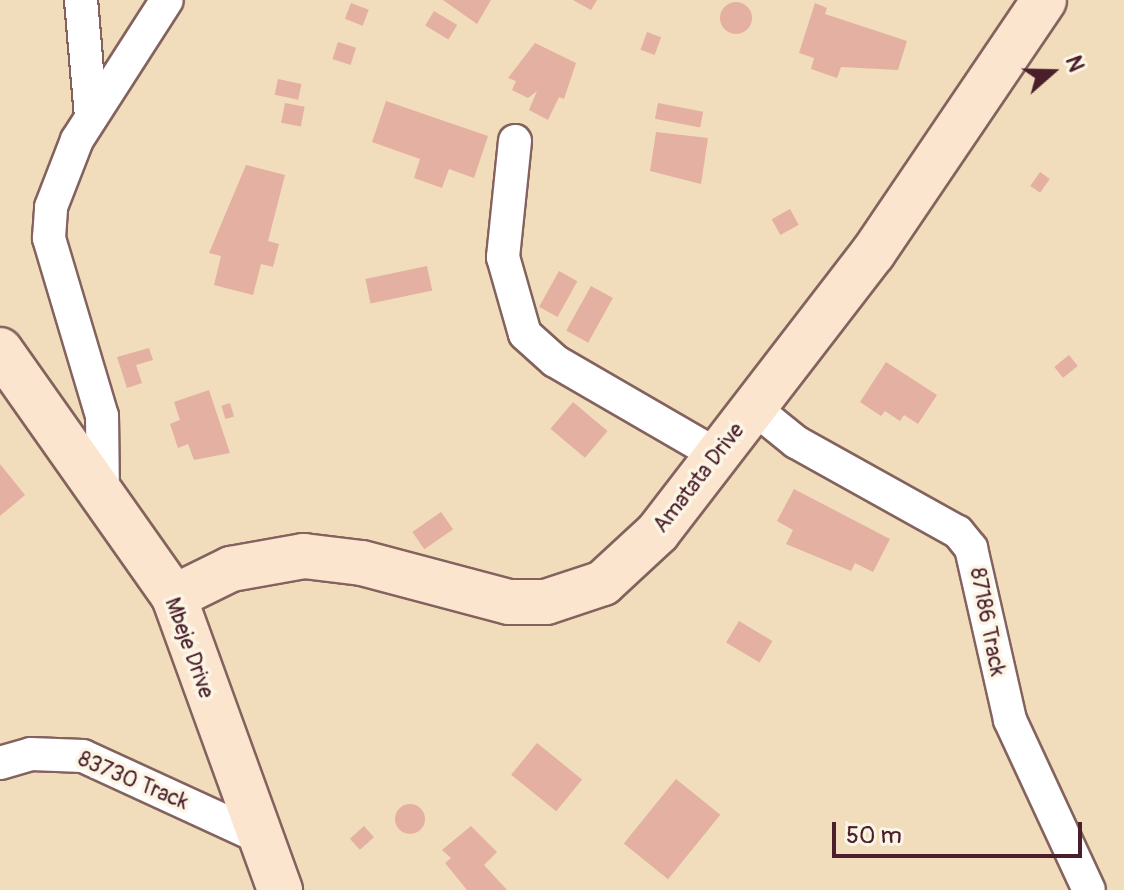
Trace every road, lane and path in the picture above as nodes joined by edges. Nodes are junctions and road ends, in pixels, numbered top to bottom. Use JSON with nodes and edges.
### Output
{"nodes":[{"id":1,"x":81,"y":0,"type":"edge"},
{"id":2,"x":167,"y":0,"type":"edge"},
{"id":3,"x":1044,"y":0,"type":"edge"},
{"id":4,"x":91,"y":117,"type":"junction"},
{"id":5,"x":515,"y":141,"type":"dead end"},
{"id":6,"x":0,"y":350,"type":"edge"},
{"id":7,"x":754,"y":408,"type":"junction"},
{"id":8,"x":717,"y":455,"type":"junction"},
{"id":9,"x":103,"y":497,"type":"junction"},
{"id":10,"x":174,"y":597,"type":"junction"},
{"id":11,"x":0,"y":763,"type":"edge"},
{"id":12,"x":261,"y":838,"type":"junction"},
{"id":13,"x":280,"y":890,"type":"edge"},
{"id":14,"x":1089,"y":890,"type":"edge"}],
"edges":[{"from":1,"to":4,"type":"street"},
{"from":2,"to":4,"type":"street"},
{"from":3,"to":7,"type":"street","name":"Amatata Drive"},
{"from":4,"to":9,"type":"street"},
{"from":5,"to":8,"type":"street"},
{"from":6,"to":9,"type":"street","name":"Mbeje Drive"},
{"from":7,"to":8,"type":"street","name":"Amatata Drive"},
{"from":7,"to":14,"type":"street","name":"87186 Track"},
{"from":8,"to":10,"type":"street","name":"Amatata Drive"},
{"from":9,"to":10,"type":"street","name":"Mbeje Drive"},
{"from":10,"to":12,"type":"street","name":"Mbeje Drive"},
{"from":11,"to":12,"type":"street","name":"83730 Track"},
{"from":12,"to":13,"type":"street","name":"Mbeje Drive"}]}
